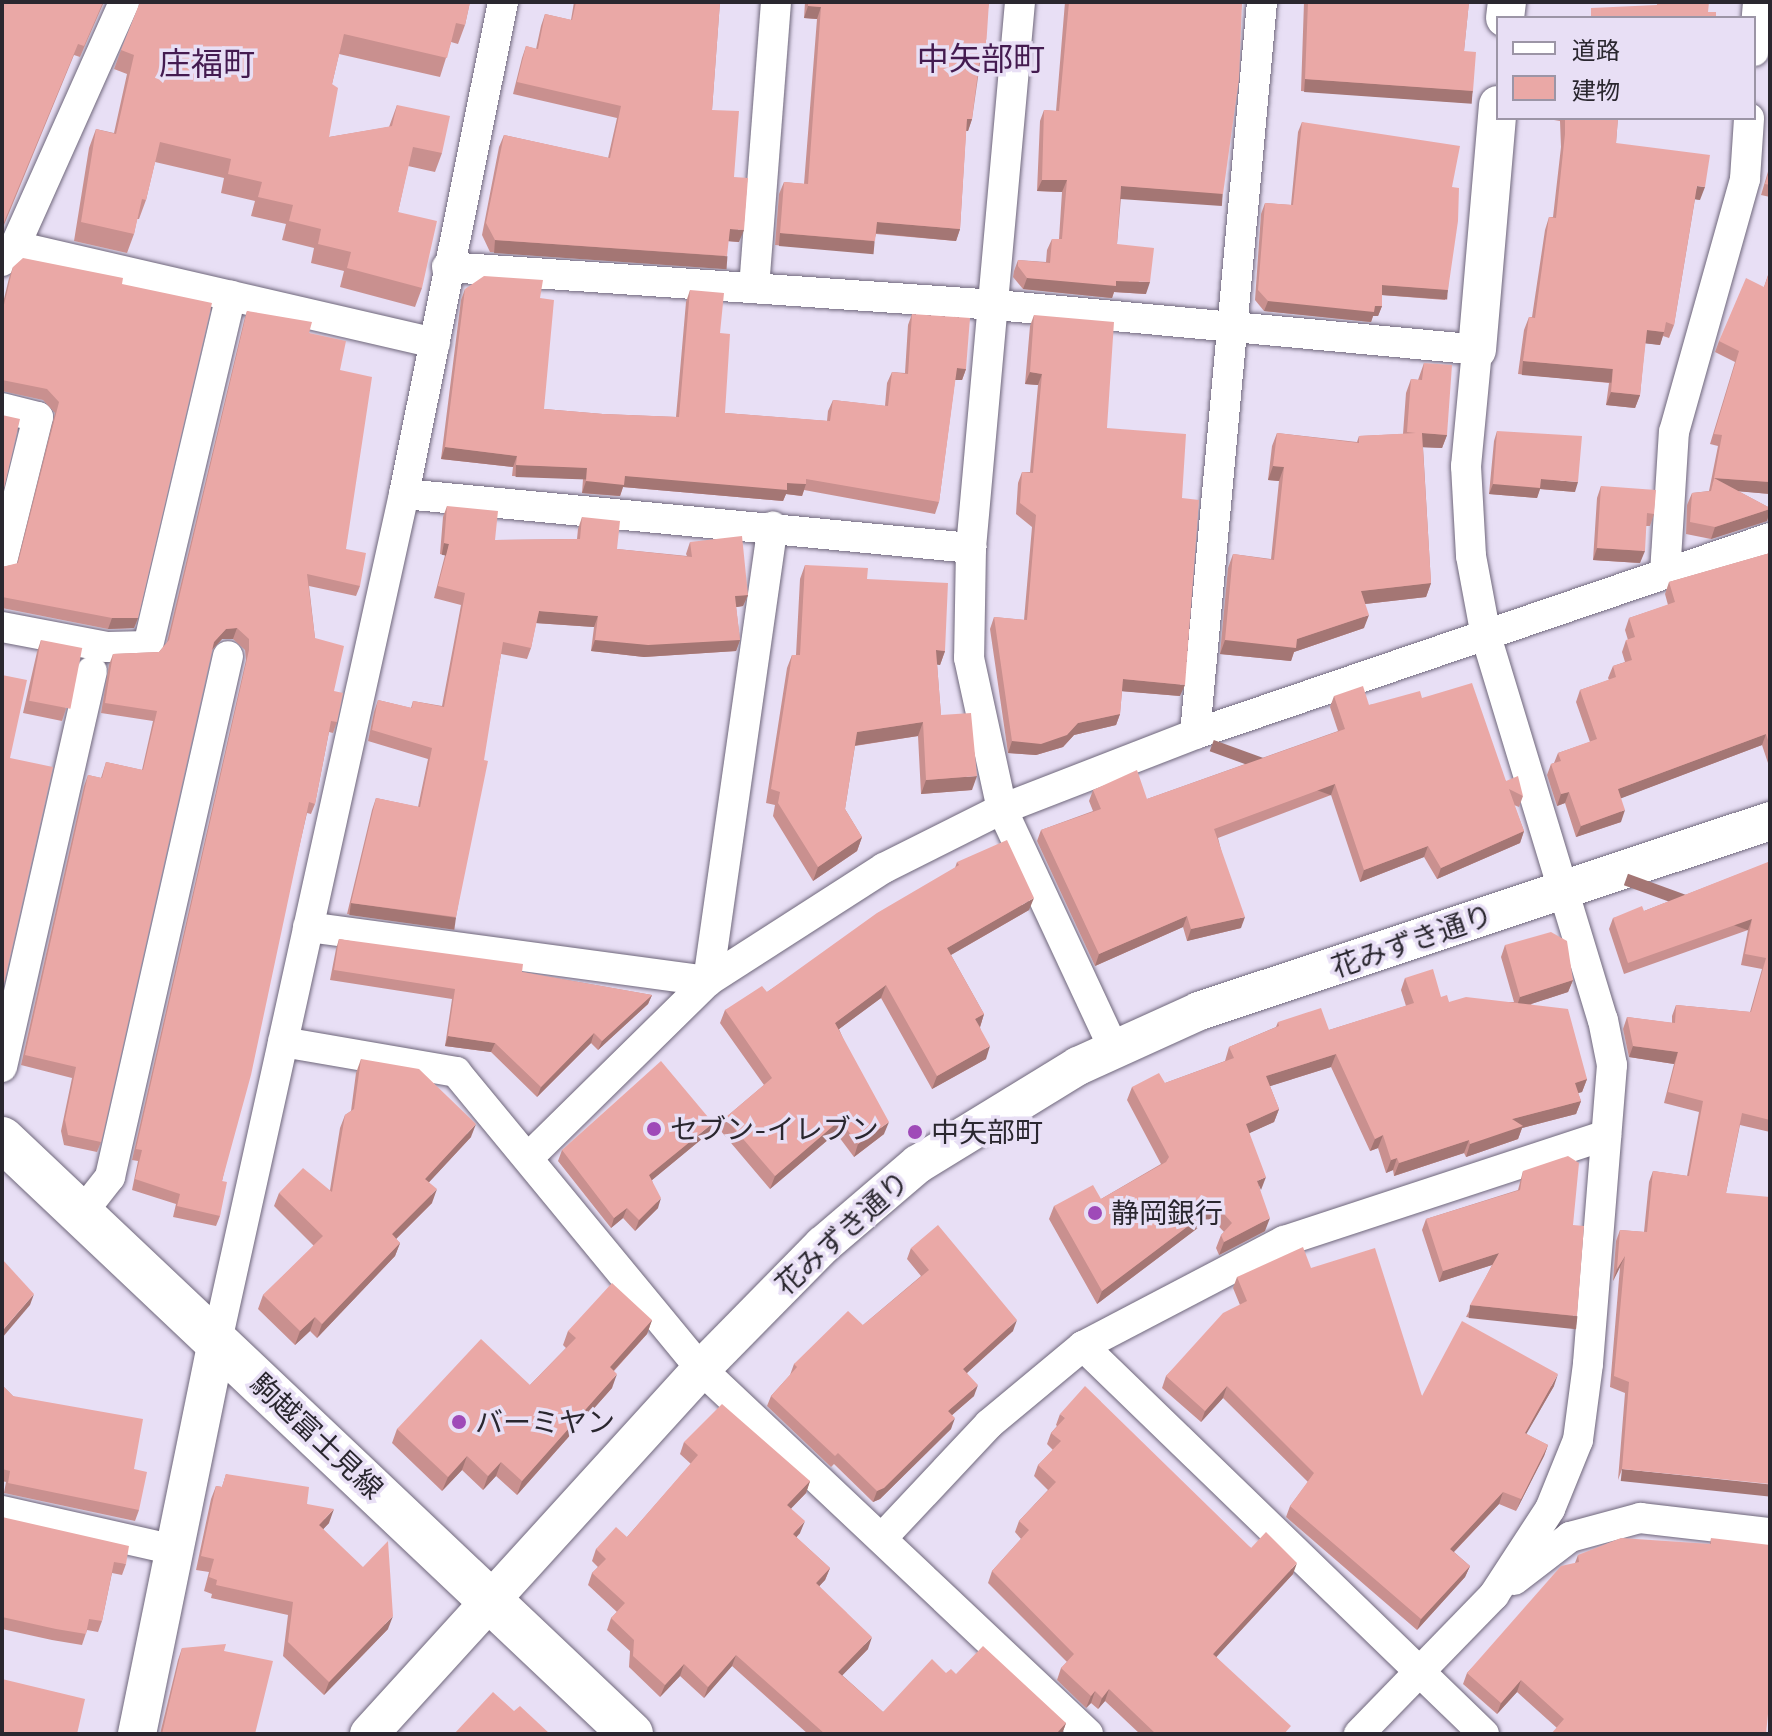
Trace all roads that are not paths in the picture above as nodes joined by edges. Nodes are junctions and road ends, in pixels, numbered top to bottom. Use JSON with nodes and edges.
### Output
{"nodes":[{"id":1,"x":124,"y":2,"type":"edge"},
{"id":2,"x":503,"y":2,"type":"edge"},
{"id":3,"x":776,"y":2,"type":"edge"},
{"id":4,"x":1020,"y":2,"type":"edge"},
{"id":5,"x":1262,"y":2,"type":"edge"},
{"id":6,"x":1758,"y":2,"type":"edge"},
{"id":7,"x":1756,"y":26,"type":"edge"},
{"id":8,"x":1497,"y":120,"type":"edge"},
{"id":9,"x":1749,"y":120,"type":"edge"},
{"id":10,"x":9,"y":254,"type":"edge"},
{"id":11,"x":447,"y":267,"type":"junction"},
{"id":12,"x":754,"y":288,"type":"junction"},
{"id":13,"x":231,"y":296,"type":"junction"},
{"id":14,"x":996,"y":305,"type":"junction"},
{"id":15,"x":1235,"y":329,"type":"junction"},
{"id":16,"x":435,"y":343,"type":"junction"},
{"id":17,"x":1477,"y":350,"type":"junction"},
{"id":18,"x":2,"y":408,"type":"edge"},
{"id":19,"x":404,"y":494,"type":"junction"},
{"id":20,"x":773,"y":527,"type":"junction"},
{"id":21,"x":1770,"y":538,"type":"edge"},
{"id":22,"x":971,"y":548,"type":"junction"},
{"id":23,"x":2,"y":561,"type":"edge"},
{"id":24,"x":1665,"y":574,"type":"junction"},
{"id":25,"x":2,"y":627,"type":"edge"},
{"id":26,"x":1486,"y":636,"type":"junction"},
{"id":27,"x":228,"y":656,"type":"dead end"},
{"id":28,"x":92,"y":671,"type":"dead end"},
{"id":29,"x":1195,"y":734,"type":"junction"},
{"id":30,"x":1002,"y":809,"type":"junction"},
{"id":31,"x":1770,"y":821,"type":"edge"},
{"id":32,"x":1561,"y":889,"type":"junction"},
{"id":33,"x":308,"y":927,"type":"junction"},
{"id":34,"x":708,"y":981,"type":"junction"},
{"id":35,"x":283,"y":1042,"type":"junction"},
{"id":36,"x":1114,"y":1049,"type":"junction"},
{"id":37,"x":2,"y":1067,"type":"edge"},
{"id":38,"x":1606,"y":1135,"type":"junction"},
{"id":39,"x":2,"y":1139,"type":"edge"},
{"id":40,"x":530,"y":1156,"type":"junction"},
{"id":41,"x":81,"y":1214,"type":"junction"},
{"id":42,"x":217,"y":1341,"type":"junction"},
{"id":43,"x":1083,"y":1346,"type":"junction"},
{"id":44,"x":701,"y":1369,"type":"junction"},
{"id":45,"x":2,"y":1511,"type":"edge"},
{"id":46,"x":1770,"y":1533,"type":"edge"},
{"id":47,"x":883,"y":1537,"type":"junction"},
{"id":48,"x":171,"y":1549,"type":"junction"},
{"id":49,"x":1494,"y":1595,"type":"junction"},
{"id":50,"x":488,"y":1597,"type":"junction"},
{"id":51,"x":1418,"y":1669,"type":"junction"},
{"id":52,"x":137,"y":1734,"type":"edge"},
{"id":53,"x":369,"y":1734,"type":"edge"},
{"id":54,"x":631,"y":1734,"type":"edge"},
{"id":55,"x":1088,"y":1734,"type":"edge"},
{"id":56,"x":1359,"y":1734,"type":"edge"},
{"id":57,"x":1484,"y":1734,"type":"edge"}],
"edges":[{"from":1,"to":10,"type":"street"},
{"from":2,"to":11,"type":"street"},
{"from":3,"to":12,"type":"street"},
{"from":4,"to":14,"type":"street"},
{"from":5,"to":15,"type":"street"},
{"from":6,"to":7,"type":"street"},
{"from":8,"to":17,"type":"street"},
{"from":9,"to":24,"type":"street"},
{"from":10,"to":13,"type":"street"},
{"from":11,"to":12,"type":"street"},
{"from":11,"to":16,"type":"street"},
{"from":12,"to":14,"type":"street"},
{"from":13,"to":16,"type":"street"},
{"from":13,"to":25,"type":"street"},
{"from":14,"to":15,"type":"street"},
{"from":14,"to":22,"type":"street"},
{"from":15,"to":17,"type":"street"},
{"from":15,"to":29,"type":"street"},
{"from":16,"to":19,"type":"street"},
{"from":17,"to":26,"type":"street"},
{"from":18,"to":23,"type":"street"},
{"from":19,"to":20,"type":"street"},
{"from":19,"to":33,"type":"street"},
{"from":20,"to":22,"type":"street"},
{"from":20,"to":34,"type":"street"},
{"from":21,"to":24,"type":"street"},
{"from":22,"to":30,"type":"street"},
{"from":24,"to":26,"type":"street"},
{"from":26,"to":29,"type":"street"},
{"from":26,"to":32,"type":"street"},
{"from":27,"to":41,"type":"street"},
{"from":28,"to":37,"type":"street"},
{"from":29,"to":30,"type":"street"},
{"from":30,"to":34,"type":"street"},
{"from":30,"to":36,"type":"street"},
{"from":31,"to":32,"type":"street","name":"花みずき通り"},
{"from":32,"to":36,"type":"street","name":"花みずき通り"},
{"from":32,"to":38,"type":"street"},
{"from":33,"to":34,"type":"street"},
{"from":33,"to":35,"type":"street"},
{"from":34,"to":40,"type":"street"},
{"from":35,"to":40,"type":"street"},
{"from":35,"to":42,"type":"street"},
{"from":36,"to":44,"type":"street","name":"花みずき通り"},
{"from":38,"to":43,"type":"street"},
{"from":38,"to":49,"type":"street"},
{"from":39,"to":41,"type":"main road","name":"駒越富士見線"},
{"from":40,"to":44,"type":"street"},
{"from":41,"to":42,"type":"main road","name":"駒越富士見線"},
{"from":42,"to":48,"type":"street"},
{"from":42,"to":50,"type":"main road","name":"駒越富士見線"},
{"from":43,"to":47,"type":"street"},
{"from":43,"to":51,"type":"street"},
{"from":44,"to":47,"type":"street"},
{"from":44,"to":50,"type":"street","name":"花みずき通り"},
{"from":45,"to":48,"type":"street"},
{"from":46,"to":49,"type":"street"},
{"from":47,"to":55,"type":"street"},
{"from":48,"to":52,"type":"street"},
{"from":49,"to":51,"type":"street"},
{"from":50,"to":53,"type":"street","name":"花みずき通り"},
{"from":50,"to":54,"type":"main road","name":"駒越富士見線"},
{"from":51,"to":56,"type":"street"},
{"from":51,"to":57,"type":"street"}]}
